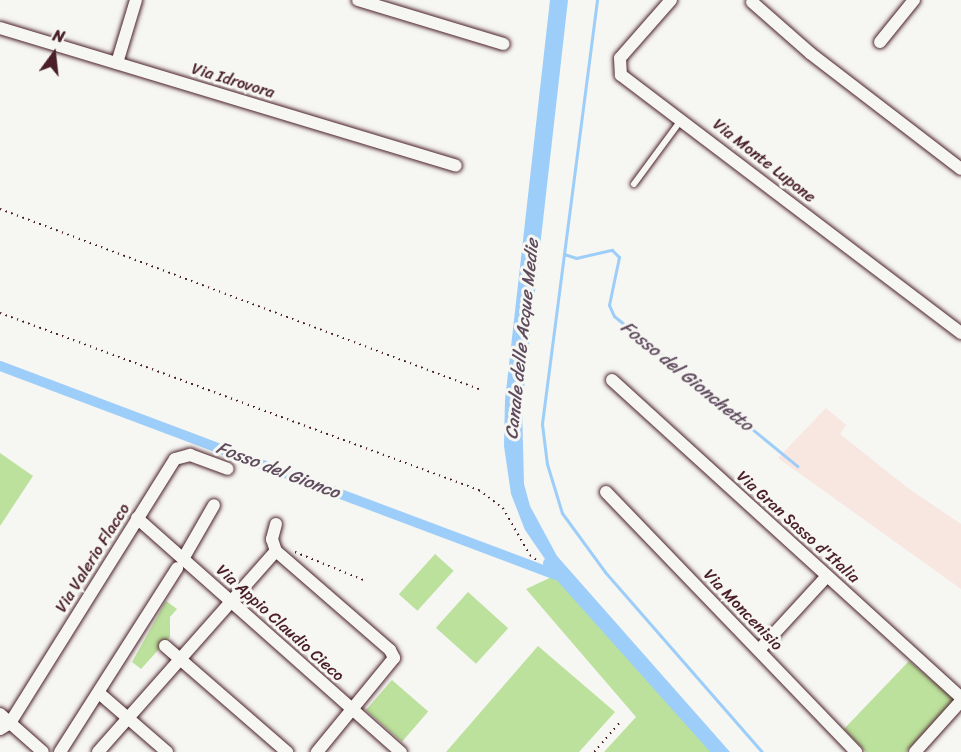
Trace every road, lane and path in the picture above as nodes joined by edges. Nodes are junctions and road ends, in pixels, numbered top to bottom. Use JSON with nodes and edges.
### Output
{"nodes":[{"id":1,"x":136,"y":0,"type":"edge"},
{"id":2,"x":358,"y":0,"type":"edge"},
{"id":3,"x":671,"y":0,"type":"edge"},
{"id":4,"x":914,"y":0,"type":"edge"},
{"id":5,"x":752,"y":2,"type":"dead end"},
{"id":6,"x":0,"y":28,"type":"edge"},
{"id":7,"x":880,"y":42,"type":"dead end"},
{"id":8,"x":504,"y":44,"type":"dead end"},
{"id":9,"x":117,"y":63,"type":"junction"},
{"id":10,"x":682,"y":119,"type":"junction"},
{"id":11,"x":456,"y":166,"type":"dead end"},
{"id":12,"x":961,"y":170,"type":"edge"},
{"id":13,"x":634,"y":184,"type":"dead end"},
{"id":14,"x":0,"y":209,"type":"edge"},
{"id":15,"x":0,"y":313,"type":"edge"},
{"id":16,"x":961,"y":333,"type":"edge"},
{"id":17,"x":612,"y":380,"type":"dead end"},
{"id":18,"x":479,"y":389,"type":"dead end"},
{"id":19,"x":228,"y":469,"type":"dead end"},
{"id":20,"x":606,"y":492,"type":"dead end"},
{"id":21,"x":214,"y":504,"type":"dead end"},
{"id":22,"x":137,"y":518,"type":"junction"},
{"id":23,"x":276,"y":524,"type":"dead end"},
{"id":24,"x":276,"y":551,"type":"junction"},
{"id":25,"x":538,"y":561,"type":"dead end"},
{"id":26,"x":180,"y":563,"type":"junction"},
{"id":27,"x":827,"y":576,"type":"junction"},
{"id":28,"x":366,"y":581,"type":"dead end"},
{"id":29,"x":231,"y":602,"type":"junction"},
{"id":30,"x":165,"y":646,"type":"dead end"},
{"id":31,"x":759,"y":650,"type":"junction"},
{"id":32,"x":180,"y":659,"type":"junction"},
{"id":33,"x":99,"y":693,"type":"junction"},
{"id":34,"x":959,"y":706,"type":"edge"},
{"id":35,"x":353,"y":710,"type":"junction"},
{"id":36,"x":0,"y":714,"type":"edge"},
{"id":37,"x":128,"y":718,"type":"junction"},
{"id":38,"x":620,"y":722,"type":"dead end"},
{"id":39,"x":5,"y":726,"type":"edge"},
{"id":40,"x":43,"y":752,"type":"edge"},
{"id":41,"x":60,"y":752,"type":"edge"},
{"id":42,"x":98,"y":752,"type":"edge"},
{"id":43,"x":167,"y":752,"type":"edge"},
{"id":44,"x":287,"y":752,"type":"edge"},
{"id":45,"x":317,"y":752,"type":"edge"},
{"id":46,"x":400,"y":752,"type":"edge"},
{"id":47,"x":594,"y":752,"type":"edge"},
{"id":48,"x":856,"y":752,"type":"edge"},
{"id":49,"x":915,"y":752,"type":"edge"}],
"edges":[{"from":1,"to":9,"type":"street"},
{"from":2,"to":8,"type":"street"},
{"from":3,"to":10,"type":"street","name":"Via Monte Lupone"},
{"from":4,"to":7,"type":"street"},
{"from":5,"to":12,"type":"street"},
{"from":6,"to":9,"type":"street","name":"Via Idrovora"},
{"from":9,"to":11,"type":"street","name":"Via Idrovora"},
{"from":10,"to":13,"type":"lane"},
{"from":10,"to":16,"type":"street","name":"Via Monte Lupone"},
{"from":14,"to":18,"type":"path"},
{"from":15,"to":25,"type":"path"},
{"from":17,"to":27,"type":"street","name":"Via Gran Sasso d'Italia"},
{"from":19,"to":22,"type":"street","name":"Via Valerio Flacco"},
{"from":20,"to":31,"type":"street","name":"Via Moncenisio"},
{"from":21,"to":26,"type":"street"},
{"from":22,"to":26,"type":"street","name":"Via Appio Claudio Cieco"},
{"from":22,"to":39,"type":"street","name":"Via Valerio Flacco"},
{"from":23,"to":24,"type":"street"},
{"from":24,"to":28,"type":"path"},
{"from":24,"to":29,"type":"street"},
{"from":24,"to":35,"type":"street"},
{"from":26,"to":29,"type":"street","name":"Via Appio Claudio Cieco"},
{"from":26,"to":33,"type":"street"},
{"from":27,"to":31,"type":"street"},
{"from":27,"to":34,"type":"street","name":"Via Gran Sasso d'Italia"},
{"from":29,"to":32,"type":"street"},
{"from":29,"to":35,"type":"street","name":"Via Appio Claudio Cieco"},
{"from":30,"to":32,"type":"street"},
{"from":31,"to":48,"type":"street","name":"Via Moncenisio"},
{"from":32,"to":37,"type":"street"},
{"from":32,"to":44,"type":"street"},
{"from":33,"to":37,"type":"street"},
{"from":33,"to":41,"type":"street"},
{"from":34,"to":49,"type":"street"},
{"from":35,"to":45,"type":"street"},
{"from":35,"to":46,"type":"street","name":"Via Appio Claudio Cieco"},
{"from":36,"to":39,"type":"street"},
{"from":37,"to":42,"type":"street"},
{"from":37,"to":43,"type":"street"},
{"from":38,"to":47,"type":"path"},
{"from":39,"to":40,"type":"street"}]}
